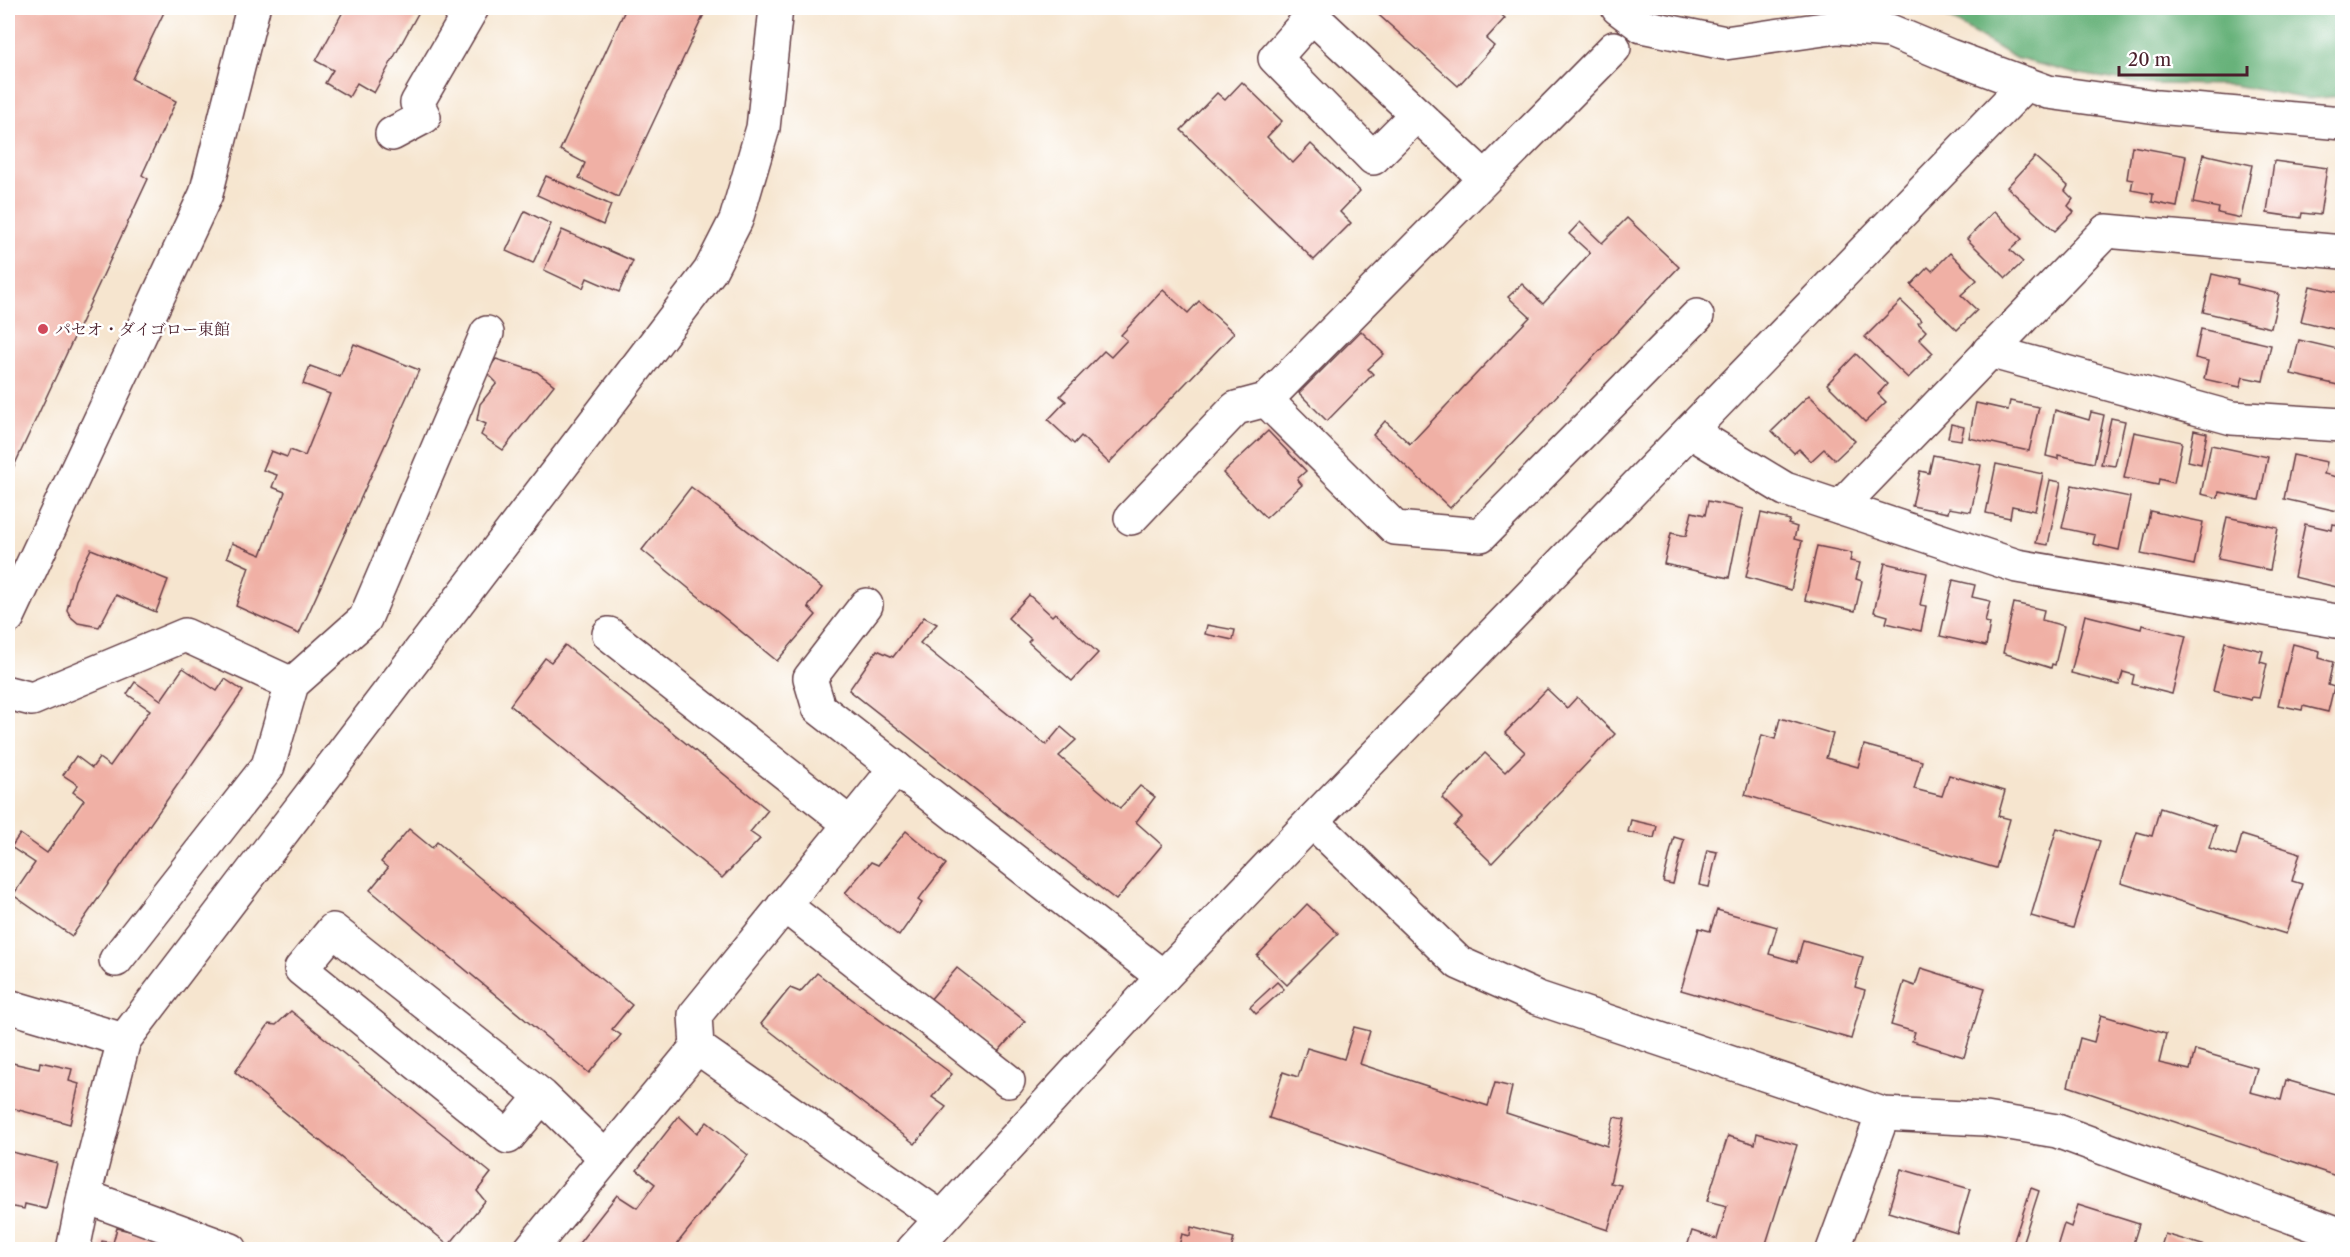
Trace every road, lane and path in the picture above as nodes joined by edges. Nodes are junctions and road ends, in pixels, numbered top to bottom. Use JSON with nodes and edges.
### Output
{"nodes":[{"id":1,"x":253,"y":8,"type":"edge"},
{"id":2,"x":472,"y":8,"type":"edge"},
{"id":3,"x":776,"y":8,"type":"edge"},
{"id":4,"x":1618,"y":8,"type":"edge"},
{"id":5,"x":1785,"y":21,"type":"edge"},
{"id":6,"x":1614,"y":48,"type":"dead end"},
{"id":7,"x":2026,"y":84,"type":"junction"},
{"id":8,"x":1417,"y":114,"type":"dead end"},
{"id":9,"x":2343,"y":123,"type":"edge"},
{"id":10,"x":392,"y":134,"type":"dead end"},
{"id":11,"x":1485,"y":178,"type":"junction"},
{"id":12,"x":2343,"y":252,"type":"edge"},
{"id":13,"x":1697,"y":316,"type":"dead end"},
{"id":14,"x":487,"y":333,"type":"dead end"},
{"id":15,"x":1989,"y":351,"type":"junction"},
{"id":16,"x":1266,"y":400,"type":"junction"},
{"id":17,"x":2343,"y":425,"type":"edge"},
{"id":18,"x":1691,"y":432,"type":"junction"},
{"id":19,"x":1840,"y":507,"type":"junction"},
{"id":20,"x":1131,"y":518,"type":"dead end"},
{"id":21,"x":866,"y":605,"type":"dead end"},
{"id":22,"x":8,"y":616,"type":"edge"},
{"id":23,"x":2343,"y":622,"type":"edge"},
{"id":24,"x":609,"y":634,"type":"dead end"},
{"id":25,"x":292,"y":684,"type":"junction"},
{"id":26,"x":8,"y":693,"type":"edge"},
{"id":27,"x":896,"y":768,"type":"junction"},
{"id":28,"x":1312,"y":821,"type":"junction"},
{"id":29,"x":850,"y":824,"type":"junction"},
{"id":30,"x":784,"y":905,"type":"junction"},
{"id":31,"x":116,"y":960,"type":"dead end"},
{"id":32,"x":1163,"y":977,"type":"junction"},
{"id":33,"x":8,"y":1006,"type":"edge"},
{"id":34,"x":124,"y":1040,"type":"junction"},
{"id":35,"x":697,"y":1047,"type":"junction"},
{"id":36,"x":1008,"y":1081,"type":"dead end"},
{"id":37,"x":542,"y":1096,"type":"junction"},
{"id":38,"x":1883,"y":1114,"type":"junction"},
{"id":39,"x":605,"y":1157,"type":"junction"},
{"id":40,"x":84,"y":1196,"type":"junction"},
{"id":41,"x":940,"y":1217,"type":"junction"},
{"id":42,"x":2343,"y":1235,"type":"edge"},
{"id":43,"x":73,"y":1250,"type":"edge"},
{"id":44,"x":231,"y":1250,"type":"edge"},
{"id":45,"x":530,"y":1250,"type":"edge"},
{"id":46,"x":913,"y":1250,"type":"edge"},
{"id":47,"x":1833,"y":1250,"type":"edge"}],
"edges":[{"from":1,"to":22,"type":"street"},
{"from":2,"to":10,"type":"street"},
{"from":3,"to":34,"type":"street"},
{"from":4,"to":5,"type":"street"},
{"from":5,"to":7,"type":"street"},
{"from":6,"to":11,"type":"street"},
{"from":7,"to":9,"type":"street"},
{"from":7,"to":18,"type":"street"},
{"from":8,"to":11,"type":"street"},
{"from":11,"to":16,"type":"street"},
{"from":12,"to":15,"type":"street"},
{"from":13,"to":16,"type":"street"},
{"from":14,"to":25,"type":"street"},
{"from":15,"to":17,"type":"street"},
{"from":15,"to":19,"type":"street"},
{"from":16,"to":20,"type":"street"},
{"from":18,"to":19,"type":"street"},
{"from":18,"to":28,"type":"street"},
{"from":19,"to":23,"type":"street"},
{"from":21,"to":27,"type":"street"},
{"from":24,"to":29,"type":"street"},
{"from":25,"to":26,"type":"street"},
{"from":25,"to":31,"type":"street"},
{"from":27,"to":29,"type":"street"},
{"from":27,"to":32,"type":"street"},
{"from":28,"to":32,"type":"street"},
{"from":28,"to":38,"type":"street"},
{"from":29,"to":30,"type":"street"},
{"from":30,"to":35,"type":"street"},
{"from":30,"to":36,"type":"street"},
{"from":32,"to":41,"type":"street"},
{"from":33,"to":34,"type":"street"},
{"from":34,"to":40,"type":"street"},
{"from":35,"to":39,"type":"street"},
{"from":35,"to":41,"type":"street"},
{"from":37,"to":37,"type":"street"},
{"from":37,"to":39,"type":"street"},
{"from":38,"to":42,"type":"street"},
{"from":38,"to":47,"type":"street"},
{"from":39,"to":45,"type":"street"},
{"from":40,"to":43,"type":"street"},
{"from":40,"to":44,"type":"street"},
{"from":41,"to":46,"type":"street"}]}
